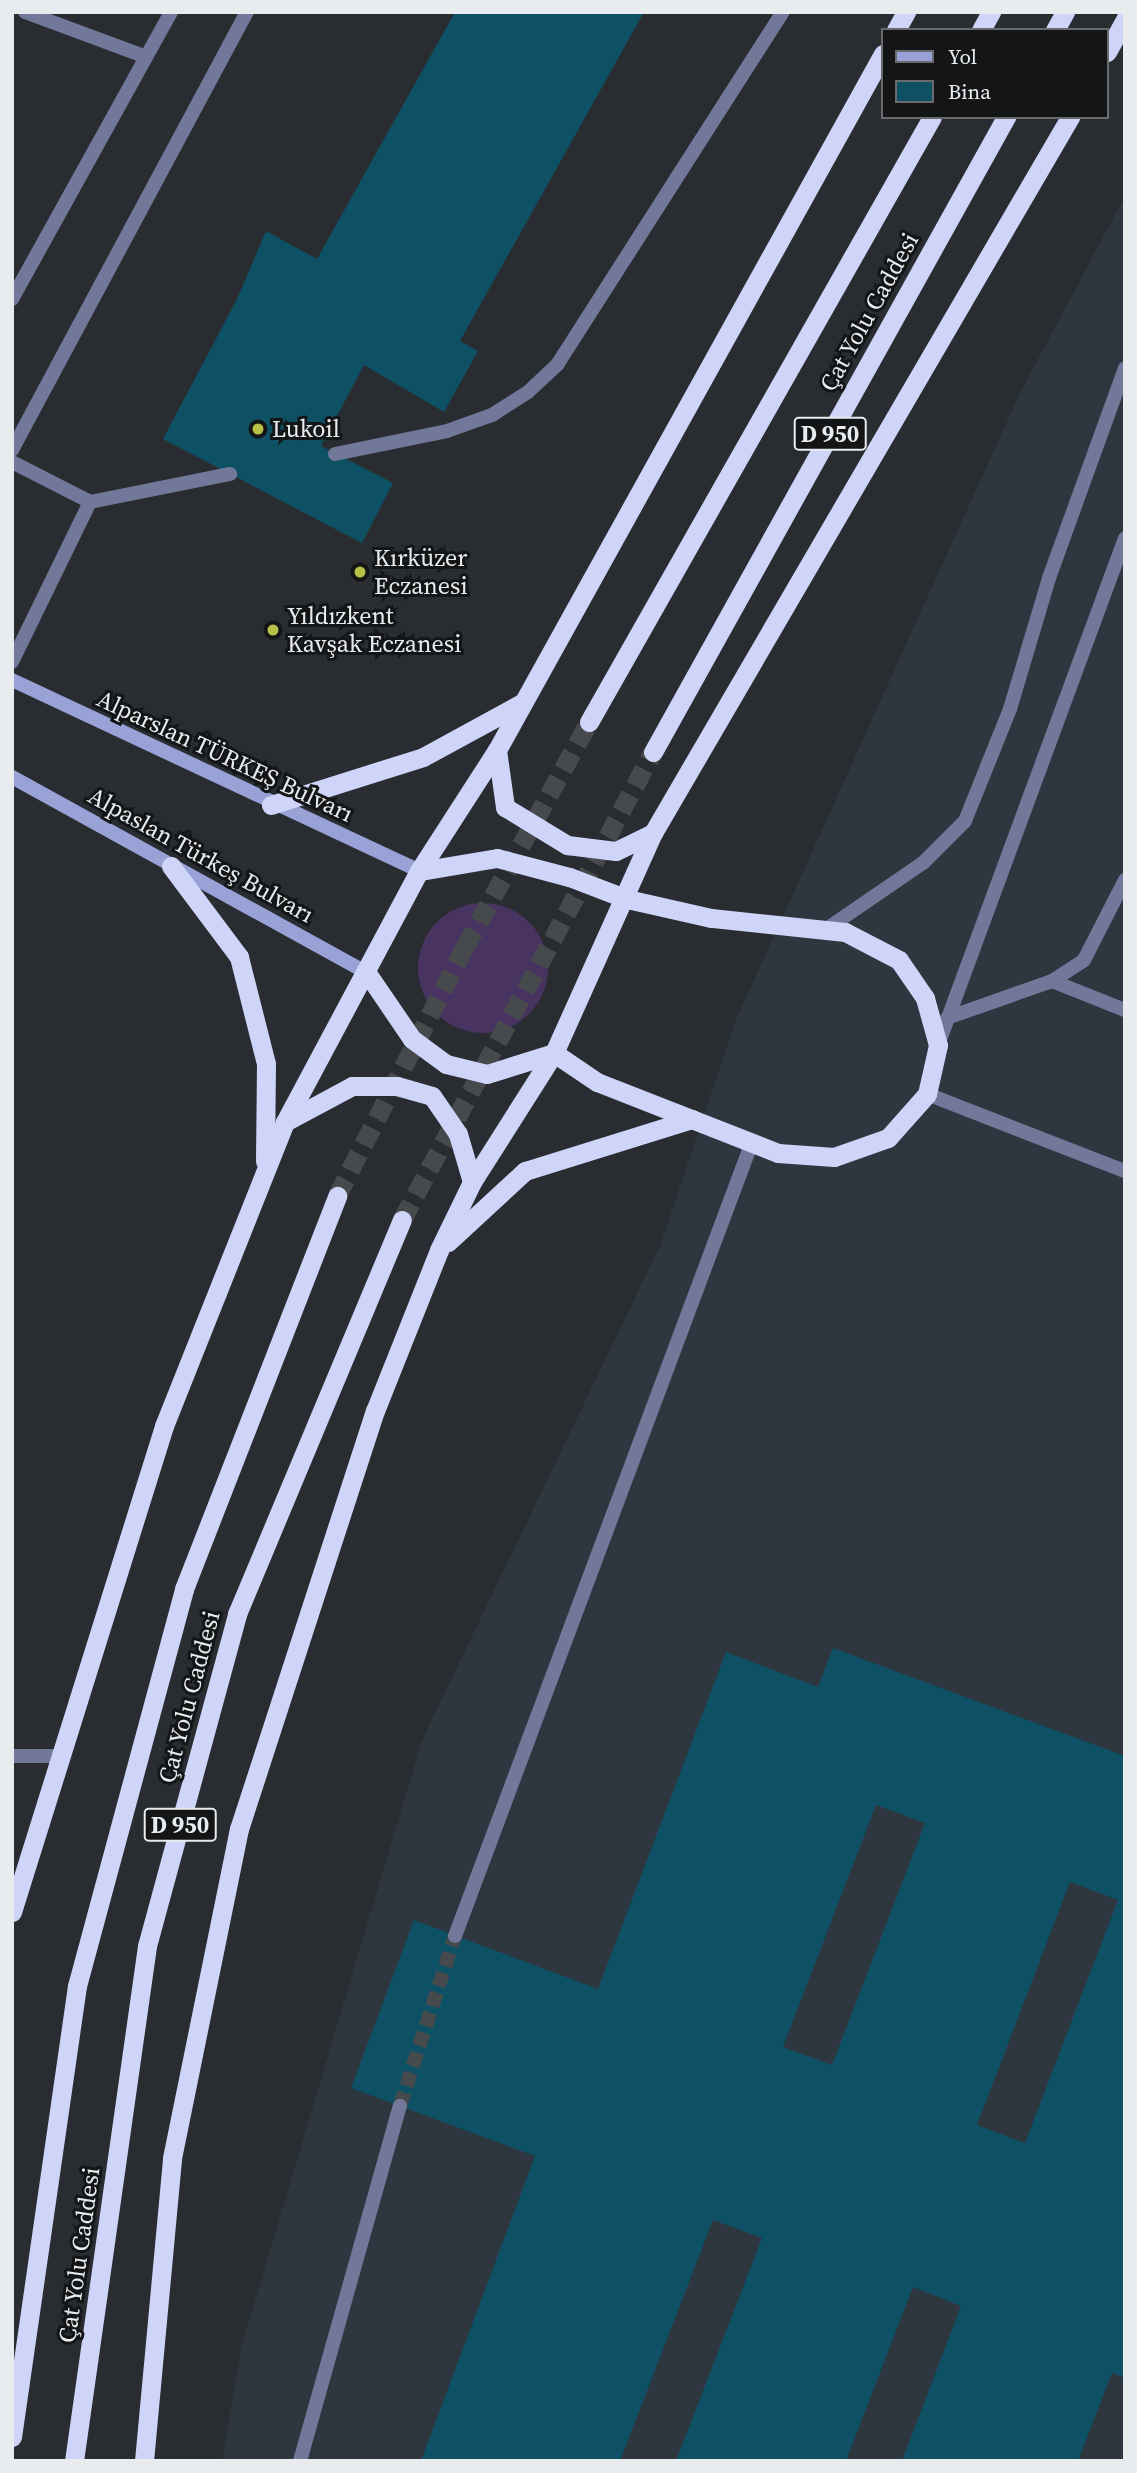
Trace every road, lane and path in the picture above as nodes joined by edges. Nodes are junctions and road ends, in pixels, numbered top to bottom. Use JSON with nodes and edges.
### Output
{"nodes":[{"id":1,"x":25,"y":12,"type":"edge"},
{"id":2,"x":171,"y":12,"type":"edge"},
{"id":3,"x":247,"y":12,"type":"edge"},
{"id":4,"x":783,"y":12,"type":"edge"},
{"id":5,"x":906,"y":12,"type":"edge"},
{"id":6,"x":991,"y":12,"type":"edge"},
{"id":7,"x":1065,"y":12,"type":"edge"},
{"id":8,"x":1125,"y":19,"type":"edge"},
{"id":9,"x":898,"y":28,"type":"edge"},
{"id":10,"x":982,"y":28,"type":"edge"},
{"id":11,"x":1056,"y":28,"type":"edge"},
{"id":12,"x":1109,"y":48,"type":"edge"},
{"id":13,"x":145,"y":56,"type":"junction"},
{"id":14,"x":881,"y":58,"type":"edge"},
{"id":15,"x":931,"y":119,"type":"edge"},
{"id":16,"x":1005,"y":119,"type":"edge"},
{"id":17,"x":1069,"y":119,"type":"edge"},
{"id":18,"x":12,"y":299,"type":"edge"},
{"id":19,"x":1125,"y":368,"type":"edge"},
{"id":20,"x":12,"y":450,"type":"edge"},
{"id":21,"x":335,"y":454,"type":"dead end"},
{"id":22,"x":12,"y":462,"type":"edge"},
{"id":23,"x":230,"y":474,"type":"dead end"},
{"id":24,"x":90,"y":502,"type":"junction"},
{"id":25,"x":1125,"y":538,"type":"edge"},
{"id":26,"x":12,"y":662,"type":"edge"},
{"id":27,"x":12,"y":680,"type":"edge"},
{"id":28,"x":523,"y":703,"type":"junction"},
{"id":29,"x":589,"y":722,"type":"tunnel mouth"},
{"id":30,"x":497,"y":750,"type":"junction"},
{"id":31,"x":653,"y":752,"type":"tunnel mouth"},
{"id":32,"x":12,"y":777,"type":"edge"},
{"id":33,"x":271,"y":805,"type":"junction"},
{"id":34,"x":653,"y":832,"type":"junction"},
{"id":35,"x":172,"y":866,"type":"junction"},
{"id":36,"x":419,"y":872,"type":"junction"},
{"id":37,"x":1125,"y":880,"type":"edge"},
{"id":38,"x":627,"y":899,"type":"junction"},
{"id":39,"x":825,"y":930,"type":"junction"},
{"id":40,"x":367,"y":972,"type":"junction"},
{"id":41,"x":1052,"y":981,"type":"junction"},
{"id":42,"x":1125,"y":1010,"type":"edge"},
{"id":43,"x":947,"y":1018,"type":"junction"},
{"id":44,"x":938,"y":1045,"type":"junction"},
{"id":45,"x":554,"y":1053,"type":"junction"},
{"id":46,"x":927,"y":1094,"type":"junction"},
{"id":47,"x":692,"y":1119,"type":"junction"},
{"id":48,"x":285,"y":1122,"type":"junction"},
{"id":49,"x":752,"y":1142,"type":"junction"},
{"id":50,"x":1125,"y":1171,"type":"edge"},
{"id":51,"x":265,"y":1173,"type":"junction"},
{"id":52,"x":472,"y":1182,"type":"junction"},
{"id":53,"x":337,"y":1196,"type":"tunnel mouth"},
{"id":54,"x":402,"y":1220,"type":"tunnel mouth"},
{"id":55,"x":439,"y":1250,"type":"junction"},
{"id":56,"x":12,"y":1756,"type":"edge"},
{"id":57,"x":61,"y":1756,"type":"junction"},
{"id":58,"x":12,"y":1912,"type":"edge"},
{"id":59,"x":455,"y":1936,"type":"tunnel mouth"},
{"id":60,"x":400,"y":2106,"type":"tunnel mouth"},
{"id":61,"x":12,"y":2437,"type":"edge"},
{"id":62,"x":74,"y":2461,"type":"edge"},
{"id":63,"x":144,"y":2461,"type":"edge"},
{"id":64,"x":300,"y":2461,"type":"edge"}],
"edges":[{"from":1,"to":13,"type":"street"},
{"from":2,"to":13,"type":"street"},
{"from":3,"to":20,"type":"street"},
{"from":4,"to":21,"type":"street"},
{"from":5,"to":9,"type":"highway"},
{"from":6,"to":10,"type":"highway"},
{"from":7,"to":11,"type":"highway"},
{"from":8,"to":12,"type":"highway"},
{"from":13,"to":18,"type":"street"},
{"from":14,"to":28,"type":"highway"},
{"from":15,"to":29,"type":"highway","name":"Çat Yolu Caddesi","number":"D 950"},
{"from":16,"to":31,"type":"highway","name":"Çat Yolu Caddesi","number":"D 950"},
{"from":17,"to":34,"type":"highway"},
{"from":19,"to":39,"type":"street"},
{"from":22,"to":24,"type":"street"},
{"from":23,"to":24,"type":"street"},
{"from":24,"to":26,"type":"street"},
{"from":25,"to":43,"type":"street"},
{"from":27,"to":33,"type":"main road","name":"Alparslan TÜRKEŞ Bulvarı"},
{"from":28,"to":30,"type":"highway"},
{"from":28,"to":33,"type":"highway"},
{"from":30,"to":34,"type":"highway"},
{"from":30,"to":36,"type":"highway"},
{"from":32,"to":35,"type":"main road","name":"Alpaslan Türkeş Bulvarı"},
{"from":33,"to":36,"type":"main road","name":"Alparslan TÜRKEŞ Bulvarı"},
{"from":34,"to":38,"type":"highway"},
{"from":35,"to":40,"type":"main road","name":"Alpaslan Türkeş Bulvarı"},
{"from":35,"to":51,"type":"highway"},
{"from":36,"to":38,"type":"highway"},
{"from":36,"to":40,"type":"highway"},
{"from":37,"to":41,"type":"street"},
{"from":38,"to":39,"type":"highway"},
{"from":38,"to":45,"type":"highway"},
{"from":39,"to":44,"type":"highway"},
{"from":40,"to":45,"type":"highway"},
{"from":40,"to":48,"type":"highway"},
{"from":41,"to":42,"type":"street"},
{"from":41,"to":43,"type":"street"},
{"from":43,"to":44,"type":"street"},
{"from":44,"to":46,"type":"highway"},
{"from":45,"to":47,"type":"highway"},
{"from":45,"to":52,"type":"highway"},
{"from":46,"to":49,"type":"highway"},
{"from":46,"to":50,"type":"street"},
{"from":47,"to":49,"type":"highway"},
{"from":47,"to":55,"type":"highway"},
{"from":48,"to":51,"type":"highway"},
{"from":48,"to":52,"type":"highway"},
{"from":49,"to":59,"type":"street"},
{"from":51,"to":57,"type":"highway"},
{"from":52,"to":55,"type":"highway"},
{"from":53,"to":61,"type":"highway","name":"Çat Yolu Caddesi","number":"D 950"},
{"from":54,"to":62,"type":"highway","name":"Çat Yolu Caddesi","number":"D 950"},
{"from":55,"to":63,"type":"highway"},
{"from":56,"to":57,"type":"street"},
{"from":57,"to":58,"type":"highway"},
{"from":60,"to":64,"type":"street"}]}
